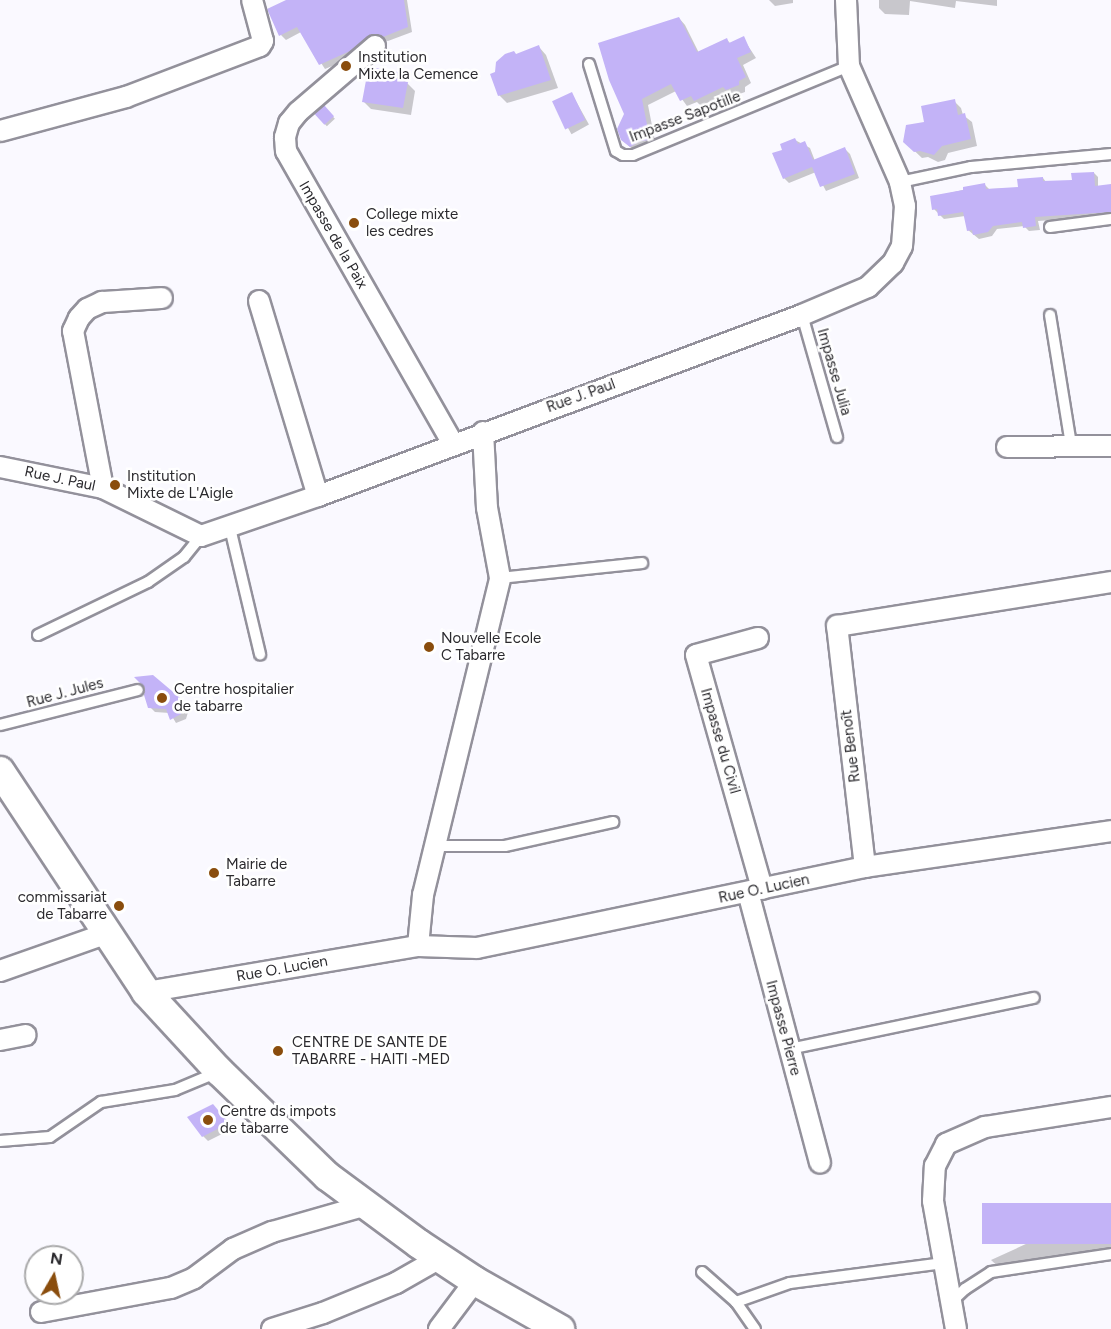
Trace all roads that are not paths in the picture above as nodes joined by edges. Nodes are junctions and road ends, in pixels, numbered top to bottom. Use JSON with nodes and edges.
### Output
{"nodes":[{"id":1,"x":252,"y":0,"type":"edge"},
{"id":2,"x":846,"y":0,"type":"edge"},
{"id":3,"x":375,"y":46,"type":"dead end"},
{"id":4,"x":589,"y":64,"type":"dead end"},
{"id":5,"x":849,"y":66,"type":"junction"},
{"id":6,"x":0,"y":131,"type":"edge"},
{"id":7,"x":1111,"y":154,"type":"edge"},
{"id":8,"x":900,"y":182,"type":"junction"},
{"id":9,"x":1111,"y":219,"type":"edge"},
{"id":10,"x":1050,"y":226,"type":"dead end"},
{"id":11,"x":162,"y":298,"type":"dead end"},
{"id":12,"x":259,"y":301,"type":"dead end"},
{"id":13,"x":802,"y":315,"type":"junction"},
{"id":14,"x":1050,"y":315,"type":"dead end"},
{"id":15,"x":483,"y":432,"type":"junction"},
{"id":16,"x":837,"y":437,"type":"dead end"},
{"id":17,"x":453,"y":444,"type":"junction"},
{"id":18,"x":1071,"y":445,"type":"junction"},
{"id":19,"x":1111,"y":446,"type":"edge"},
{"id":20,"x":1007,"y":447,"type":"dead end"},
{"id":21,"x":0,"y":467,"type":"edge"},
{"id":22,"x":102,"y":488,"type":"junction"},
{"id":23,"x":318,"y":496,"type":"junction"},
{"id":24,"x":230,"y":528,"type":"junction"},
{"id":25,"x":201,"y":536,"type":"junction"},
{"id":26,"x":642,"y":563,"type":"dead end"},
{"id":27,"x":500,"y":578,"type":"junction"},
{"id":28,"x":1111,"y":582,"type":"edge"},
{"id":29,"x":38,"y":634,"type":"dead end"},
{"id":30,"x":758,"y":639,"type":"dead end"},
{"id":31,"x":260,"y":654,"type":"dead end"},
{"id":32,"x":138,"y":690,"type":"dead end"},
{"id":33,"x":0,"y":726,"type":"edge"},
{"id":34,"x":0,"y":771,"type":"edge"},
{"id":35,"x":613,"y":822,"type":"dead end"},
{"id":36,"x":1111,"y":831,"type":"edge"},
{"id":37,"x":435,"y":846,"type":"junction"},
{"id":38,"x":865,"y":867,"type":"junction"},
{"id":39,"x":755,"y":891,"type":"junction"},
{"id":40,"x":108,"y":933,"type":"junction"},
{"id":41,"x":418,"y":946,"type":"junction"},
{"id":42,"x":0,"y":971,"type":"edge"},
{"id":43,"x":146,"y":992,"type":"junction"},
{"id":44,"x":1034,"y":998,"type":"dead end"},
{"id":45,"x":26,"y":1035,"type":"dead end"},
{"id":46,"x":0,"y":1040,"type":"edge"},
{"id":47,"x":789,"y":1049,"type":"junction"},
{"id":48,"x":219,"y":1071,"type":"junction"},
{"id":49,"x":1111,"y":1107,"type":"edge"},
{"id":50,"x":0,"y":1141,"type":"edge"},
{"id":51,"x":820,"y":1163,"type":"dead end"},
{"id":52,"x":367,"y":1205,"type":"junction"},
{"id":53,"x":1111,"y":1254,"type":"edge"},
{"id":54,"x":440,"y":1258,"type":"junction"},
{"id":55,"x":944,"y":1263,"type":"junction"},
{"id":56,"x":702,"y":1272,"type":"dead end"},
{"id":57,"x":475,"y":1281,"type":"junction"},
{"id":58,"x":736,"y":1302,"type":"junction"},
{"id":59,"x":951,"y":1302,"type":"junction"},
{"id":60,"x":41,"y":1312,"type":"dead end"},
{"id":61,"x":272,"y":1329,"type":"edge"},
{"id":62,"x":439,"y":1329,"type":"edge"},
{"id":63,"x":560,"y":1329,"type":"edge"},
{"id":64,"x":755,"y":1329,"type":"edge"},
{"id":65,"x":956,"y":1329,"type":"edge"}],
"edges":[{"from":1,"to":6,"type":"street"},
{"from":2,"to":5,"type":"street","name":"Rue J. Paul"},
{"from":3,"to":17,"type":"street","name":"Impasse de la Paix"},
{"from":4,"to":5,"type":"lane","name":"Impasse Sapotille"},
{"from":5,"to":8,"type":"street","name":"Rue J. Paul"},
{"from":7,"to":8,"type":"lane"},
{"from":8,"to":13,"type":"street","name":"Rue J. Paul"},
{"from":9,"to":10,"type":"lane"},
{"from":11,"to":22,"type":"street"},
{"from":12,"to":23,"type":"street"},
{"from":13,"to":15,"type":"street","name":"Rue J. Paul"},
{"from":13,"to":16,"type":"lane","name":"Impasse Julia"},
{"from":14,"to":18,"type":"lane"},
{"from":15,"to":17,"type":"street","name":"Rue J. Paul"},
{"from":15,"to":27,"type":"street"},
{"from":17,"to":23,"type":"street","name":"Rue J. Paul"},
{"from":18,"to":19,"type":"street"},
{"from":18,"to":20,"type":"street"},
{"from":21,"to":22,"type":"street","name":"Rue J. Paul"},
{"from":22,"to":25,"type":"street","name":"Rue J. Paul"},
{"from":23,"to":24,"type":"street","name":"Rue J. Paul"},
{"from":24,"to":25,"type":"street","name":"Rue J. Paul"},
{"from":24,"to":31,"type":"lane"},
{"from":25,"to":29,"type":"lane"},
{"from":26,"to":27,"type":"lane"},
{"from":27,"to":37,"type":"street"},
{"from":28,"to":38,"type":"street","name":"Rue Benoît"},
{"from":30,"to":39,"type":"street","name":"Impasse du Civil"},
{"from":32,"to":33,"type":"lane","name":"Rue J. Jules"},
{"from":34,"to":40,"type":"main road"},
{"from":35,"to":37,"type":"lane"},
{"from":36,"to":38,"type":"street","name":"Rue O. Lucien"},
{"from":37,"to":41,"type":"street"},
{"from":38,"to":39,"type":"street","name":"Rue O. Lucien"},
{"from":39,"to":41,"type":"street","name":"Rue O. Lucien"},
{"from":39,"to":47,"type":"street","name":"Impasse Pierre"},
{"from":40,"to":42,"type":"street"},
{"from":40,"to":43,"type":"main road"},
{"from":41,"to":43,"type":"street","name":"Rue O. Lucien"},
{"from":43,"to":48,"type":"main road"},
{"from":44,"to":47,"type":"lane"},
{"from":45,"to":46,"type":"street"},
{"from":47,"to":51,"type":"street","name":"Impasse Pierre"},
{"from":48,"to":50,"type":"lane"},
{"from":48,"to":52,"type":"main road"},
{"from":49,"to":55,"type":"street"},
{"from":52,"to":54,"type":"main road"},
{"from":52,"to":60,"type":"street"},
{"from":53,"to":59,"type":"lane"},
{"from":54,"to":57,"type":"main road"},
{"from":54,"to":61,"type":"street"},
{"from":55,"to":58,"type":"lane"},
{"from":55,"to":59,"type":"street"},
{"from":56,"to":58,"type":"lane"},
{"from":57,"to":62,"type":"street"},
{"from":57,"to":63,"type":"main road"},
{"from":58,"to":64,"type":"lane"},
{"from":59,"to":65,"type":"street"}]}
